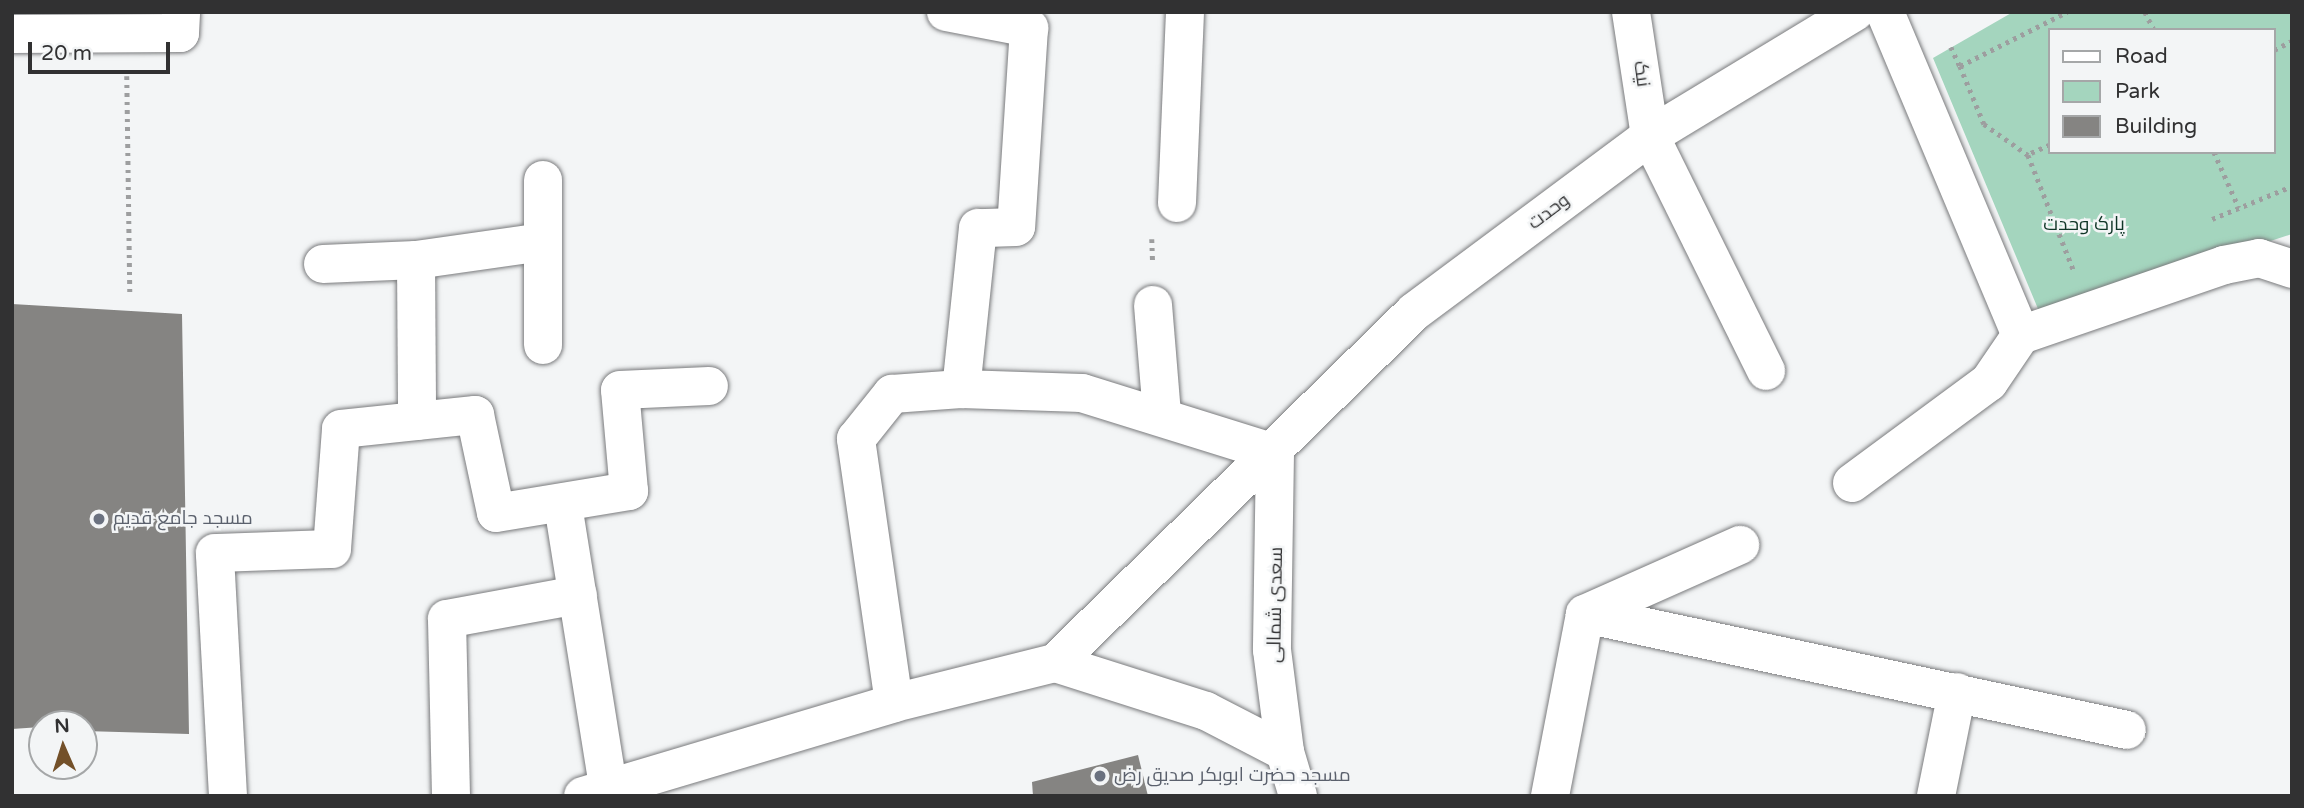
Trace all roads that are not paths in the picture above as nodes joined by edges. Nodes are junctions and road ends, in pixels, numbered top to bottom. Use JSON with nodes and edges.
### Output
{"nodes":[{"id":1,"x":181,"y":12,"type":"edge"},
{"id":2,"x":946,"y":12,"type":"edge"},
{"id":3,"x":1185,"y":12,"type":"edge"},
{"id":4,"x":1632,"y":12,"type":"edge"},
{"id":5,"x":1855,"y":12,"type":"edge"},
{"id":6,"x":1885,"y":12,"type":"edge"},
{"id":7,"x":12,"y":34,"type":"edge"},
{"id":8,"x":1650,"y":136,"type":"junction"},
{"id":9,"x":543,"y":180,"type":"dead end"},
{"id":10,"x":1177,"y":203,"type":"road end"},
{"id":11,"x":543,"y":242,"type":"junction"},
{"id":12,"x":416,"y":260,"type":"junction"},
{"id":13,"x":323,"y":264,"type":"dead end"},
{"id":14,"x":2292,"y":268,"type":"edge"},
{"id":15,"x":1153,"y":304,"type":"road end"},
{"id":16,"x":2021,"y":335,"type":"junction"},
{"id":17,"x":544,"y":345,"type":"dead end"},
{"id":18,"x":1766,"y":371,"type":"dead end"},
{"id":19,"x":709,"y":386,"type":"dead end"},
{"id":20,"x":961,"y":389,"type":"junction"},
{"id":21,"x":1162,"y":415,"type":"junction"},
{"id":22,"x":417,"y":421,"type":"junction"},
{"id":23,"x":1275,"y":453,"type":"junction"},
{"id":24,"x":1852,"y":483,"type":"dead end"},
{"id":25,"x":563,"y":505,"type":"junction"},
{"id":26,"x":1740,"y":545,"type":"dead end"},
{"id":27,"x":578,"y":595,"type":"junction"},
{"id":28,"x":1585,"y":614,"type":"junction"},
{"id":29,"x":1055,"y":663,"type":"junction"},
{"id":30,"x":1957,"y":692,"type":"junction"},
{"id":31,"x":894,"y":703,"type":"junction"},
{"id":32,"x":2127,"y":730,"type":"dead end"},
{"id":33,"x":1285,"y":752,"type":"junction"},
{"id":34,"x":596,"y":794,"type":"edge"},
{"id":35,"x":228,"y":796,"type":"edge"},
{"id":36,"x":451,"y":796,"type":"edge"},
{"id":37,"x":1298,"y":796,"type":"edge"},
{"id":38,"x":1550,"y":796,"type":"edge"},
{"id":39,"x":1936,"y":796,"type":"edge"}],
"edges":[{"from":1,"to":7,"type":"street"},
{"from":2,"to":20,"type":"street"},
{"from":3,"to":10,"type":"street"},
{"from":4,"to":8,"type":"street","name":"نیک"},
{"from":5,"to":8,"type":"street","name":"وحدت"},
{"from":6,"to":16,"type":"street"},
{"from":8,"to":18,"type":"street","name":"نیک"},
{"from":8,"to":23,"type":"street","name":"وحدت"},
{"from":9,"to":11,"type":"street"},
{"from":11,"to":12,"type":"street"},
{"from":11,"to":17,"type":"street"},
{"from":12,"to":13,"type":"street"},
{"from":12,"to":22,"type":"street"},
{"from":14,"to":16,"type":"street"},
{"from":15,"to":21,"type":"street"},
{"from":16,"to":24,"type":"street"},
{"from":19,"to":25,"type":"street"},
{"from":20,"to":21,"type":"street"},
{"from":20,"to":31,"type":"street"},
{"from":21,"to":23,"type":"street"},
{"from":22,"to":25,"type":"street"},
{"from":22,"to":35,"type":"street"},
{"from":23,"to":29,"type":"street","name":"وحدت"},
{"from":23,"to":33,"type":"street","name":"سعدی شمالی"},
{"from":25,"to":27,"type":"street"},
{"from":26,"to":28,"type":"street"},
{"from":27,"to":34,"type":"street"},
{"from":27,"to":36,"type":"street"},
{"from":28,"to":30,"type":"street"},
{"from":28,"to":38,"type":"street"},
{"from":29,"to":31,"type":"street"},
{"from":29,"to":33,"type":"street"},
{"from":30,"to":32,"type":"street"},
{"from":30,"to":39,"type":"street"},
{"from":31,"to":34,"type":"street"},
{"from":33,"to":37,"type":"street","name":"سعدی شمالی"}]}
